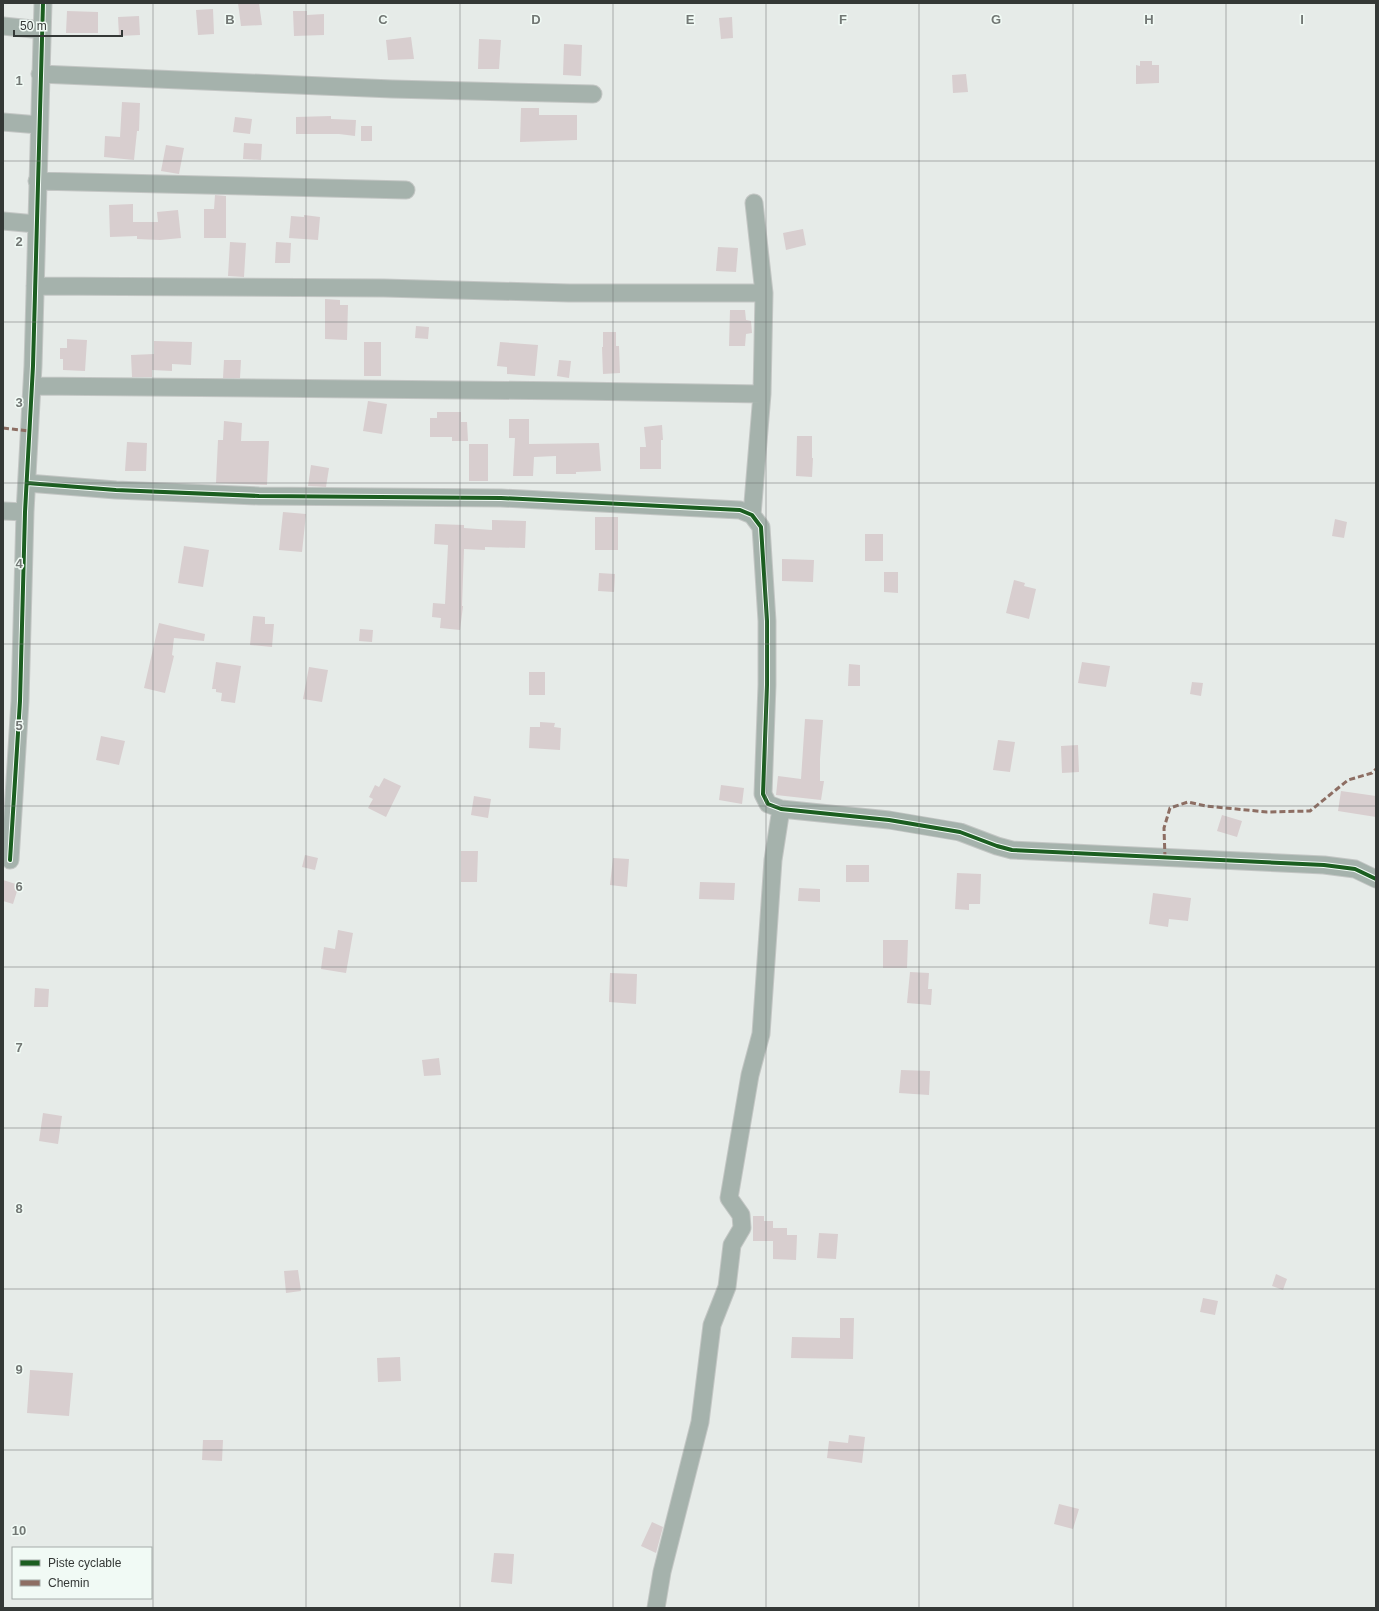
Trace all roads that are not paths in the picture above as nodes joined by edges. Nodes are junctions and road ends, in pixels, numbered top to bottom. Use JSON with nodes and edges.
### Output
{"nodes":[{"id":1,"x":43,"y":3,"type":"edge"},
{"id":2,"x":3,"y":26,"type":"edge"},
{"id":3,"x":42,"y":30,"type":"junction"},
{"id":4,"x":40,"y":74,"type":"junction"},
{"id":5,"x":593,"y":94,"type":"dead end"},
{"id":6,"x":3,"y":122,"type":"edge"},
{"id":7,"x":39,"y":125,"type":"junction"},
{"id":8,"x":37,"y":181,"type":"junction"},
{"id":9,"x":406,"y":190,"type":"dead end"},
{"id":10,"x":754,"y":203,"type":"dead end"},
{"id":11,"x":3,"y":221,"type":"edge"},
{"id":12,"x":36,"y":224,"type":"junction"},
{"id":13,"x":35,"y":286,"type":"junction"},
{"id":14,"x":764,"y":293,"type":"junction"},
{"id":15,"x":32,"y":386,"type":"junction"},
{"id":16,"x":762,"y":394,"type":"junction"},
{"id":17,"x":27,"y":483,"type":"junction"},
{"id":18,"x":3,"y":511,"type":"edge"},
{"id":19,"x":25,"y":512,"type":"junction"},
{"id":20,"x":752,"y":515,"type":"junction"},
{"id":21,"x":780,"y":809,"type":"junction"},
{"id":22,"x":10,"y":860,"type":"dead end"},
{"id":23,"x":1376,"y":879,"type":"edge"},
{"id":24,"x":656,"y":1608,"type":"edge"}],
"edges":[{"from":1,"to":3,"type":"street"},
{"from":2,"to":3,"type":"street"},
{"from":3,"to":4,"type":"street"},
{"from":4,"to":5,"type":"street"},
{"from":4,"to":7,"type":"street"},
{"from":6,"to":7,"type":"street"},
{"from":7,"to":8,"type":"street"},
{"from":8,"to":9,"type":"street"},
{"from":8,"to":12,"type":"street"},
{"from":10,"to":14,"type":"street"},
{"from":11,"to":12,"type":"street"},
{"from":12,"to":13,"type":"street"},
{"from":13,"to":14,"type":"street"},
{"from":13,"to":15,"type":"street"},
{"from":14,"to":16,"type":"street"},
{"from":15,"to":16,"type":"street"},
{"from":15,"to":17,"type":"street"},
{"from":16,"to":20,"type":"street"},
{"from":17,"to":19,"type":"street"},
{"from":17,"to":20,"type":"street"},
{"from":18,"to":19,"type":"street"},
{"from":19,"to":22,"type":"street"},
{"from":20,"to":21,"type":"street"},
{"from":21,"to":23,"type":"street"},
{"from":21,"to":24,"type":"street"}]}
